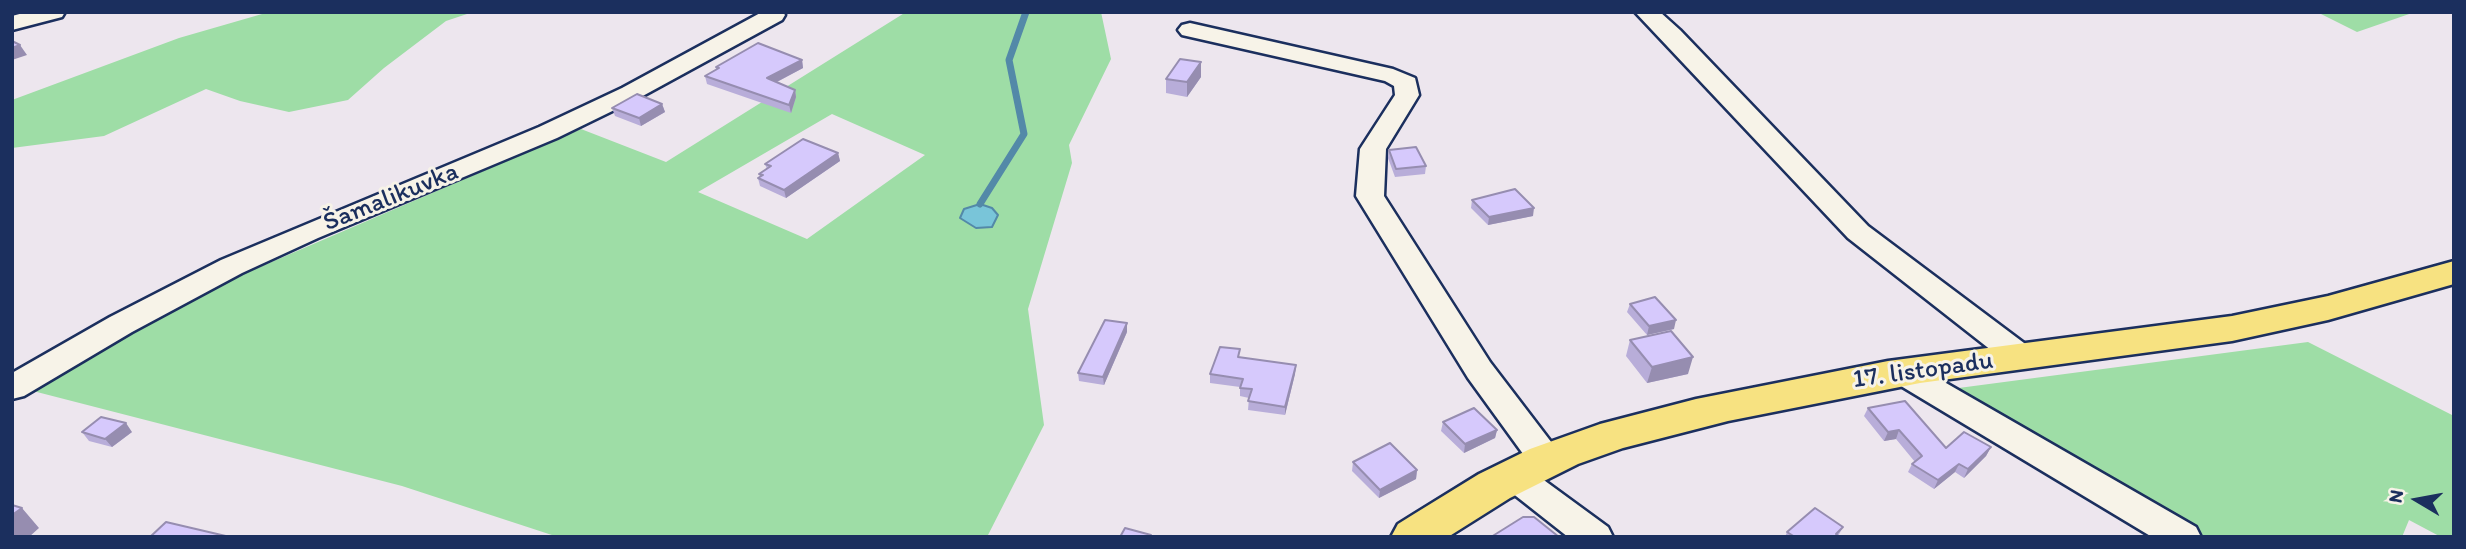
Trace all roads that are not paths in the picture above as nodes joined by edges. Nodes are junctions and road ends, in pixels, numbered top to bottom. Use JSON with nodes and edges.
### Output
{"nodes":[{"id":1,"x":54,"y":12,"type":"edge"},
{"id":2,"x":1646,"y":12,"type":"edge"},
{"id":3,"x":774,"y":15,"type":"dead end"},
{"id":4,"x":12,"y":23,"type":"edge"},
{"id":5,"x":1190,"y":30,"type":"dead end"},
{"id":6,"x":2454,"y":272,"type":"edge"},
{"id":7,"x":2021,"y":358,"type":"junction"},
{"id":8,"x":1902,"y":372,"type":"junction"},
{"id":9,"x":12,"y":388,"type":"edge"},
{"id":10,"x":1530,"y":468,"type":"junction"},
{"id":11,"x":1413,"y":537,"type":"edge"},
{"id":12,"x":1595,"y":537,"type":"edge"},
{"id":13,"x":2183,"y":537,"type":"edge"}],
"edges":[{"from":1,"to":4,"type":"street"},
{"from":2,"to":7,"type":"street"},
{"from":3,"to":9,"type":"street","name":"Šamalikuvka"},
{"from":5,"to":10,"type":"street"},
{"from":6,"to":7,"type":"main road","name":"17. listopadu"},
{"from":7,"to":8,"type":"main road","name":"17. listopadu"},
{"from":8,"to":10,"type":"main road","name":"17. listopadu"},
{"from":8,"to":13,"type":"street"},
{"from":10,"to":11,"type":"main road","name":"17. listopadu"},
{"from":10,"to":12,"type":"street"}]}
